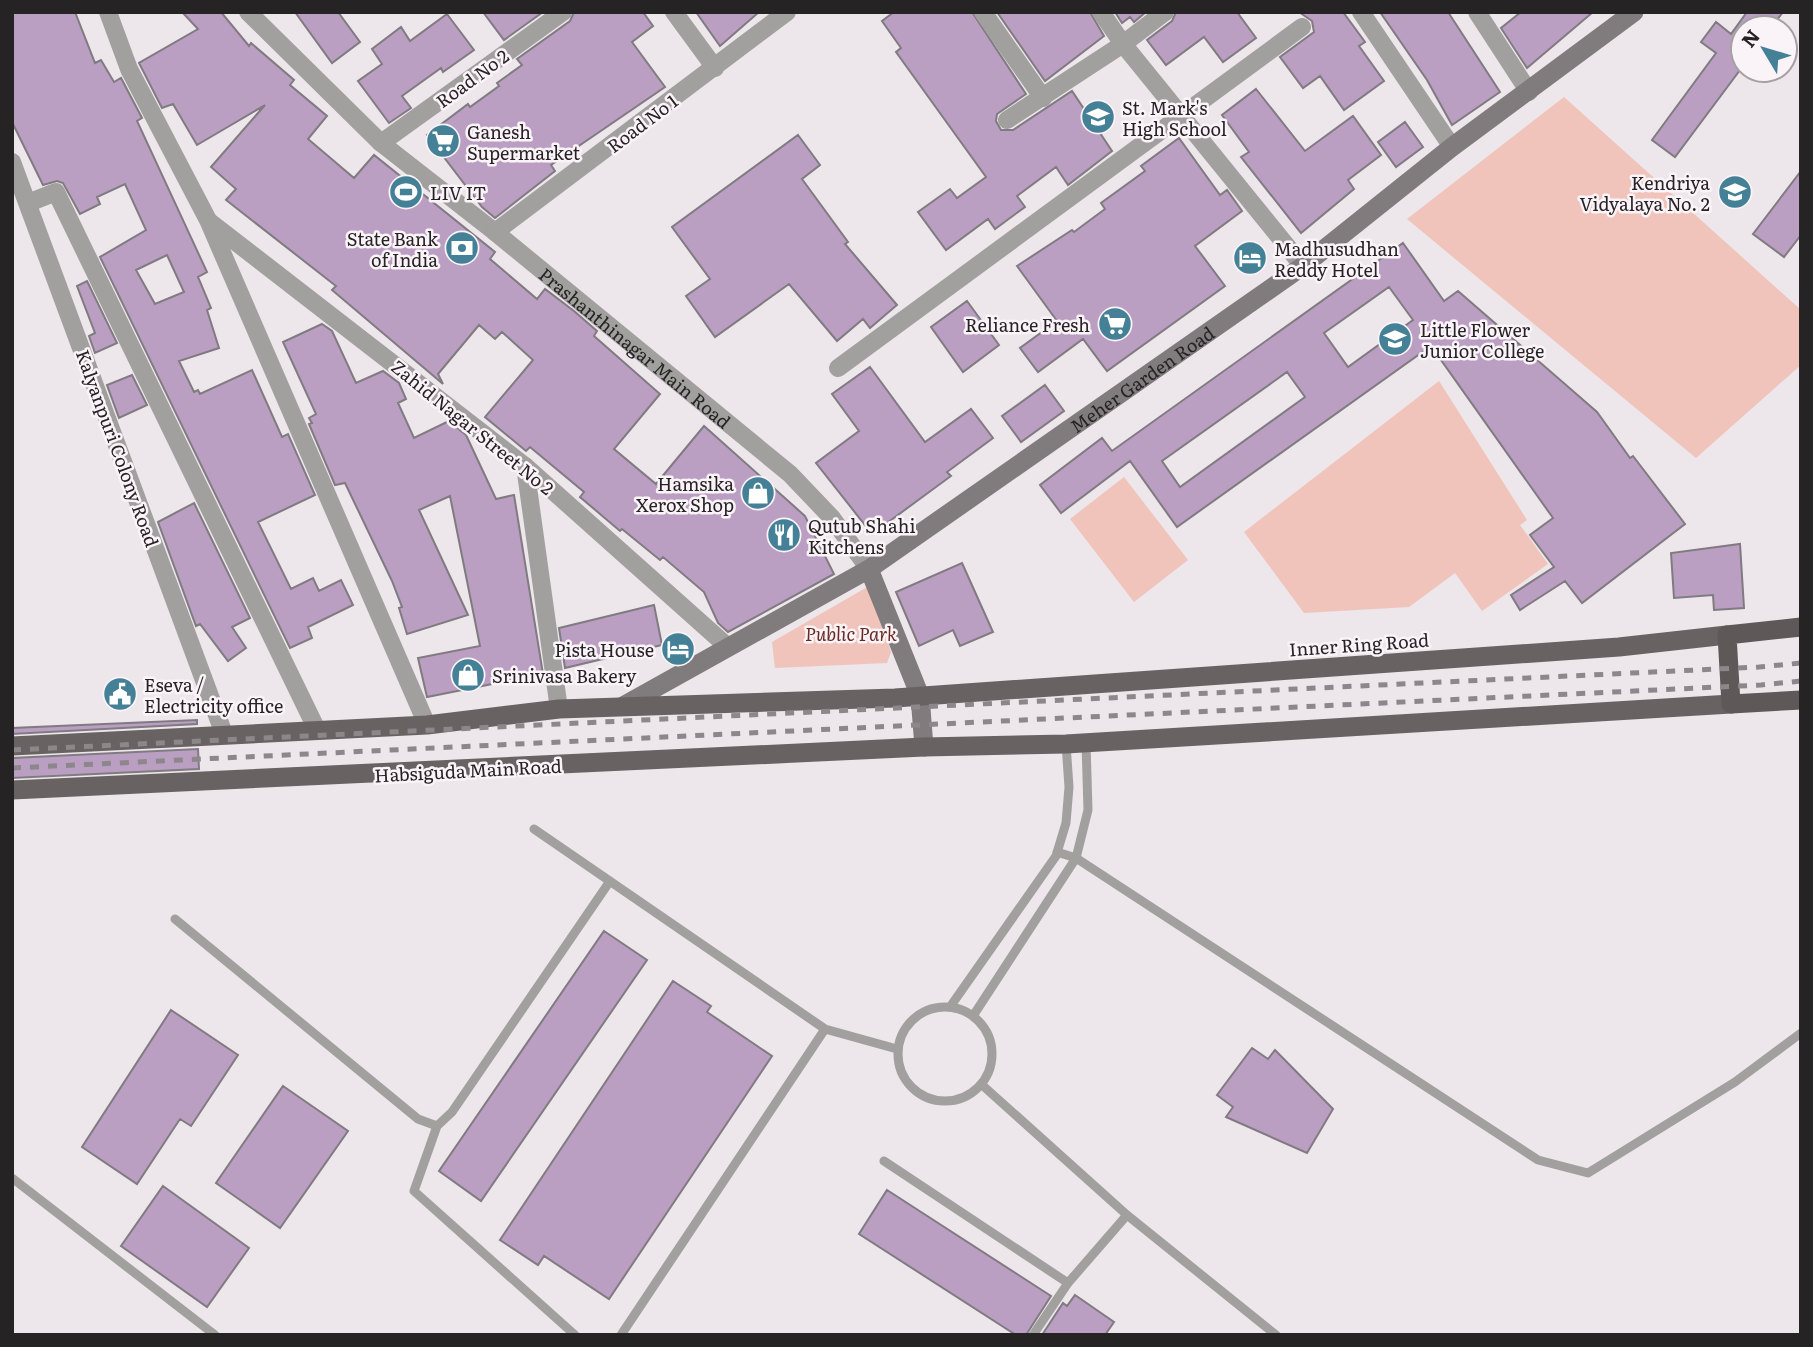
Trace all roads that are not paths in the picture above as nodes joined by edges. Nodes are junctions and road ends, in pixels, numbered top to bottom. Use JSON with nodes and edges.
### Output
{"nodes":[{"id":1,"x":108,"y":12,"type":"edge"},
{"id":2,"x":563,"y":12,"type":"edge"},
{"id":3,"x":674,"y":12,"type":"edge"},
{"id":4,"x":787,"y":12,"type":"edge"},
{"id":5,"x":983,"y":12,"type":"edge"},
{"id":6,"x":1101,"y":12,"type":"edge"},
{"id":7,"x":1165,"y":12,"type":"edge"},
{"id":8,"x":1361,"y":12,"type":"edge"},
{"id":9,"x":1477,"y":12,"type":"edge"},
{"id":10,"x":1634,"y":12,"type":"edge"},
{"id":11,"x":251,"y":13,"type":"edge"},
{"id":12,"x":1302,"y":27,"type":"dead end"},
{"id":13,"x":1123,"y":44,"type":"junction"},
{"id":14,"x":715,"y":68,"type":"junction"},
{"id":15,"x":1529,"y":92,"type":"junction"},
{"id":16,"x":1044,"y":98,"type":"junction"},
{"id":17,"x":1183,"y":114,"type":"junction"},
{"id":18,"x":1007,"y":120,"type":"dead end"},
{"id":19,"x":382,"y":144,"type":"junction"},
{"id":20,"x":1452,"y":147,"type":"junction"},
{"id":21,"x":12,"y":162,"type":"edge"},
{"id":22,"x":28,"y":203,"type":"junction"},
{"id":23,"x":208,"y":220,"type":"junction"},
{"id":24,"x":495,"y":232,"type":"junction"},
{"id":25,"x":1303,"y":266,"type":"junction"},
{"id":26,"x":838,"y":368,"type":"dead end"},
{"id":27,"x":525,"y":466,"type":"junction"},
{"id":28,"x":869,"y":569,"type":"junction"},
{"id":29,"x":1801,"y":627,"type":"edge"},
{"id":30,"x":1727,"y":635,"type":"junction"},
{"id":31,"x":728,"y":647,"type":"junction"},
{"id":32,"x":919,"y":696,"type":"junction"},
{"id":33,"x":1801,"y":700,"type":"edge"},
{"id":34,"x":1731,"y":704,"type":"junction"},
{"id":35,"x":623,"y":706,"type":"junction"},
{"id":36,"x":559,"y":709,"type":"junction"},
{"id":37,"x":427,"y":725,"type":"junction"},
{"id":38,"x":317,"y":730,"type":"junction"},
{"id":39,"x":225,"y":734,"type":"junction"},
{"id":40,"x":1086,"y":743,"type":"junction"},
{"id":41,"x":1066,"y":744,"type":"junction"},
{"id":42,"x":12,"y":746,"type":"edge"},
{"id":43,"x":924,"y":747,"type":"junction"},
{"id":44,"x":12,"y":790,"type":"edge"},
{"id":45,"x":534,"y":829,"type":"dead end"},
{"id":46,"x":1057,"y":852,"type":"junction"},
{"id":47,"x":1076,"y":858,"type":"junction"},
{"id":48,"x":610,"y":881,"type":"junction"},
{"id":49,"x":175,"y":919,"type":"dead end"},
{"id":50,"x":950,"y":1007,"type":"junction"},
{"id":51,"x":973,"y":1016,"type":"junction"},
{"id":52,"x":825,"y":1029,"type":"junction"},
{"id":53,"x":1801,"y":1033,"type":"edge"},
{"id":54,"x":897,"y":1049,"type":"junction"},
{"id":55,"x":981,"y":1084,"type":"junction"},
{"id":56,"x":437,"y":1126,"type":"junction"},
{"id":57,"x":884,"y":1161,"type":"dead end"},
{"id":58,"x":12,"y":1178,"type":"edge"},
{"id":59,"x":1127,"y":1214,"type":"junction"},
{"id":60,"x":1068,"y":1283,"type":"junction"},
{"id":61,"x":625,"y":1333,"type":"edge"},
{"id":62,"x":215,"y":1335,"type":"edge"},
{"id":63,"x":575,"y":1335,"type":"edge"},
{"id":64,"x":1033,"y":1335,"type":"edge"},
{"id":65,"x":1276,"y":1335,"type":"edge"}],
"edges":[{"from":1,"to":23,"type":"street"},
{"from":2,"to":19,"type":"street","name":"Road No 2"},
{"from":3,"to":14,"type":"street"},
{"from":4,"to":14,"type":"street","name":"Road No 1"},
{"from":5,"to":16,"type":"street"},
{"from":6,"to":13,"type":"street"},
{"from":7,"to":13,"type":"street"},
{"from":8,"to":20,"type":"street"},
{"from":9,"to":15,"type":"street"},
{"from":10,"to":15,"type":"main road","name":"Meher Garden Road"},
{"from":11,"to":19,"type":"street","name":"Prashanthinagar Main Road"},
{"from":12,"to":17,"type":"street"},
{"from":13,"to":16,"type":"street"},
{"from":13,"to":17,"type":"street"},
{"from":14,"to":24,"type":"street","name":"Road No 1"},
{"from":15,"to":20,"type":"main road","name":"Meher Garden Road"},
{"from":16,"to":18,"type":"street"},
{"from":17,"to":25,"type":"street"},
{"from":17,"to":26,"type":"street"},
{"from":19,"to":24,"type":"street","name":"Prashanthinagar Main Road"},
{"from":20,"to":25,"type":"main road","name":"Meher Garden Road"},
{"from":21,"to":22,"type":"street","name":"Kalyanpuri Colony Road"},
{"from":22,"to":38,"type":"street"},
{"from":22,"to":39,"type":"street","name":"Kalyanpuri Colony Road"},
{"from":23,"to":27,"type":"street","name":"Zahid Nagar Street No 2"},
{"from":23,"to":37,"type":"street"},
{"from":24,"to":28,"type":"street","name":"Prashanthinagar Main Road"},
{"from":25,"to":28,"type":"main road","name":"Meher Garden Road"},
{"from":27,"to":31,"type":"street","name":"Zahid Nagar Street No 2"},
{"from":27,"to":36,"type":"street"},
{"from":28,"to":31,"type":"main road","name":"Meher Garden Road"},
{"from":28,"to":32,"type":"main road","name":"Prashanthinagar Main Road"},
{"from":29,"to":30,"type":"highway","name":"Inner Ring Road"},
{"from":30,"to":32,"type":"main road","name":"Inner Ring Road"},
{"from":30,"to":34,"type":"highway"},
{"from":31,"to":35,"type":"main road","name":"Meher Garden Road"},
{"from":32,"to":35,"type":"main road"},
{"from":32,"to":43,"type":"main road","name":"Prashanthinagar Main Road"},
{"from":33,"to":34,"type":"highway"},
{"from":34,"to":40,"type":"main road"},
{"from":35,"to":36,"type":"main road"},
{"from":36,"to":37,"type":"main road"},
{"from":37,"to":38,"type":"main road"},
{"from":38,"to":39,"type":"main road"},
{"from":39,"to":42,"type":"main road"},
{"from":40,"to":41,"type":"main road"},
{"from":40,"to":47,"type":"lane"},
{"from":41,"to":43,"type":"main road"},
{"from":41,"to":46,"type":"lane"},
{"from":43,"to":44,"type":"main road","name":"Habsiguda Main Road"},
{"from":45,"to":48,"type":"lane"},
{"from":46,"to":47,"type":"lane"},
{"from":46,"to":50,"type":"lane"},
{"from":47,"to":51,"type":"lane"},
{"from":47,"to":53,"type":"lane"},
{"from":48,"to":52,"type":"lane"},
{"from":48,"to":56,"type":"lane"},
{"from":49,"to":56,"type":"lane"},
{"from":50,"to":51,"type":"lane"},
{"from":50,"to":54,"type":"lane"},
{"from":51,"to":55,"type":"lane"},
{"from":52,"to":54,"type":"lane"},
{"from":52,"to":61,"type":"lane"},
{"from":54,"to":55,"type":"lane"},
{"from":55,"to":59,"type":"lane"},
{"from":56,"to":63,"type":"lane"},
{"from":57,"to":60,"type":"lane"},
{"from":58,"to":62,"type":"lane"},
{"from":59,"to":60,"type":"lane"},
{"from":59,"to":65,"type":"lane"},
{"from":60,"to":64,"type":"lane"}]}
